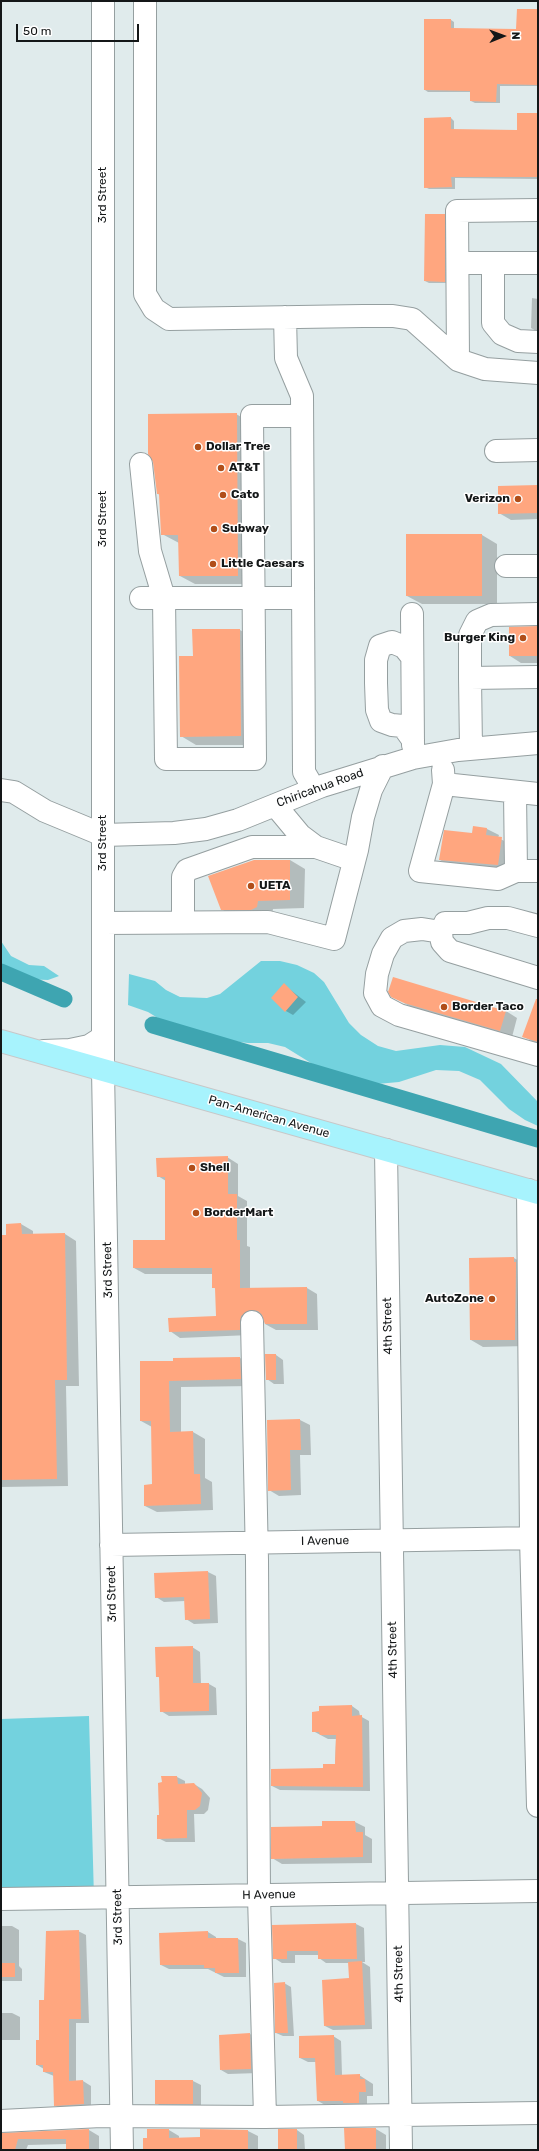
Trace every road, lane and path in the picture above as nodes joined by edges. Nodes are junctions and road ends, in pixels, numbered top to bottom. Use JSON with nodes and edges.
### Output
{"nodes":[{"id":1,"x":103,"y":1,"type":"edge"},
{"id":2,"x":145,"y":1,"type":"edge"},
{"id":3,"x":538,"y":210,"type":"edge"},
{"id":4,"x":458,"y":263,"type":"junction"},
{"id":5,"x":493,"y":263,"type":"junction"},
{"id":6,"x":538,"y":264,"type":"edge"},
{"id":7,"x":285,"y":317,"type":"junction"},
{"id":8,"x":538,"y":342,"type":"edge"},
{"id":9,"x":458,"y":360,"type":"junction"},
{"id":10,"x":538,"y":373,"type":"edge"},
{"id":11,"x":302,"y":416,"type":"junction"},
{"id":12,"x":538,"y":450,"type":"edge"},
{"id":13,"x":496,"y":452,"type":"dead end"},
{"id":14,"x":141,"y":464,"type":"dead end"},
{"id":15,"x":506,"y":566,"type":"dead end"},
{"id":16,"x":538,"y":566,"type":"edge"},
{"id":17,"x":141,"y":598,"type":"dead end"},
{"id":18,"x":164,"y":598,"type":"junction"},
{"id":19,"x":253,"y":598,"type":"junction"},
{"id":20,"x":304,"y":598,"type":"junction"},
{"id":21,"x":412,"y":614,"type":"dead end"},
{"id":22,"x":538,"y":614,"type":"edge"},
{"id":23,"x":412,"y":657,"type":"junction"},
{"id":24,"x":538,"y":677,"type":"edge"},
{"id":25,"x":470,"y":678,"type":"junction"},
{"id":26,"x":538,"y":743,"type":"edge"},
{"id":27,"x":471,"y":748,"type":"junction"},
{"id":28,"x":413,"y":749,"type":"junction"},
{"id":29,"x":441,"y":753,"type":"junction"},
{"id":30,"x":382,"y":766,"type":"junction"},
{"id":31,"x":444,"y":784,"type":"junction"},
{"id":32,"x":314,"y":789,"type":"junction"},
{"id":33,"x":1,"y":790,"type":"edge"},
{"id":34,"x":515,"y":793,"type":"junction"},
{"id":35,"x":538,"y":794,"type":"edge"},
{"id":36,"x":275,"y":805,"type":"junction"},
{"id":37,"x":103,"y":834,"type":"junction"},
{"id":38,"x":316,"y":847,"type":"junction"},
{"id":39,"x":354,"y":860,"type":"junction"},
{"id":40,"x":516,"y":871,"type":"junction"},
{"id":41,"x":538,"y":871,"type":"edge"},
{"id":42,"x":183,"y":922,"type":"junction"},
{"id":43,"x":103,"y":923,"type":"junction"},
{"id":44,"x":538,"y":926,"type":"edge"},
{"id":45,"x":441,"y":932,"type":"junction"},
{"id":46,"x":538,"y":978,"type":"edge"},
{"id":47,"x":103,"y":1037,"type":"junction"},
{"id":48,"x":1,"y":1041,"type":"edge"},
{"id":49,"x":36,"y":1051,"type":"junction"},
{"id":50,"x":538,"y":1055,"type":"edge"},
{"id":51,"x":103,"y":1070,"type":"junction"},
{"id":52,"x":386,"y":1150,"type":"junction"},
{"id":53,"x":533,"y":1192,"type":"edge"},
{"id":54,"x":252,"y":1322,"type":"dead end"},
{"id":55,"x":535,"y":1538,"type":"edge"},
{"id":56,"x":392,"y":1540,"type":"junction"},
{"id":57,"x":257,"y":1542,"type":"junction"},
{"id":58,"x":111,"y":1545,"type":"junction"},
{"id":59,"x":538,"y":1806,"type":"edge"},
{"id":60,"x":538,"y":1891,"type":"edge"},
{"id":61,"x":397,"y":1893,"type":"junction"},
{"id":62,"x":259,"y":1896,"type":"junction"},
{"id":63,"x":117,"y":1898,"type":"junction"},
{"id":64,"x":1,"y":1899,"type":"edge"},
{"id":65,"x":538,"y":2113,"type":"edge"},
{"id":66,"x":401,"y":2115,"type":"junction"},
{"id":67,"x":121,"y":2116,"type":"junction"},
{"id":68,"x":265,"y":2117,"type":"junction"},
{"id":69,"x":1,"y":2121,"type":"edge"},
{"id":70,"x":122,"y":2150,"type":"edge"},
{"id":71,"x":401,"y":2150,"type":"edge"}],
"edges":[{"from":1,"to":37,"type":"street","name":"3rd Street"},
{"from":2,"to":7,"type":"street"},
{"from":3,"to":4,"type":"street"},
{"from":4,"to":5,"type":"street"},
{"from":4,"to":9,"type":"street"},
{"from":5,"to":6,"type":"street"},
{"from":5,"to":8,"type":"street"},
{"from":7,"to":9,"type":"street"},
{"from":7,"to":11,"type":"street"},
{"from":9,"to":10,"type":"street"},
{"from":11,"to":19,"type":"street"},
{"from":11,"to":20,"type":"street"},
{"from":12,"to":13,"type":"street"},
{"from":14,"to":18,"type":"street"},
{"from":15,"to":16,"type":"street"},
{"from":17,"to":18,"type":"street"},
{"from":18,"to":19,"type":"street"},
{"from":18,"to":19,"type":"street"},
{"from":19,"to":20,"type":"street"},
{"from":20,"to":32,"type":"street"},
{"from":21,"to":23,"type":"street"},
{"from":22,"to":25,"type":"street"},
{"from":23,"to":28,"type":"street"},
{"from":23,"to":28,"type":"street"},
{"from":24,"to":25,"type":"street"},
{"from":25,"to":27,"type":"street"},
{"from":26,"to":27,"type":"street","name":"Chiricahua Road"},
{"from":27,"to":29,"type":"street","name":"Chiricahua Road"},
{"from":28,"to":29,"type":"street","name":"Chiricahua Road"},
{"from":28,"to":30,"type":"street","name":"Chiricahua Road"},
{"from":29,"to":31,"type":"street"},
{"from":30,"to":32,"type":"street","name":"Chiricahua Road"},
{"from":30,"to":39,"type":"street"},
{"from":31,"to":34,"type":"street"},
{"from":31,"to":40,"type":"street"},
{"from":32,"to":36,"type":"street","name":"Chiricahua Road"},
{"from":33,"to":37,"type":"street"},
{"from":34,"to":35,"type":"street"},
{"from":34,"to":40,"type":"street"},
{"from":36,"to":37,"type":"street","name":"Chiricahua Road"},
{"from":36,"to":38,"type":"street"},
{"from":37,"to":43,"type":"street","name":"3rd Street"},
{"from":38,"to":39,"type":"street"},
{"from":38,"to":42,"type":"street"},
{"from":39,"to":42,"type":"street"},
{"from":40,"to":41,"type":"street"},
{"from":42,"to":43,"type":"street"},
{"from":43,"to":47,"type":"street","name":"3rd Street"},
{"from":44,"to":45,"type":"street"},
{"from":45,"to":46,"type":"street"},
{"from":45,"to":50,"type":"street"},
{"from":47,"to":49,"type":"street"},
{"from":47,"to":51,"type":"street","name":"3rd Street"},
{"from":48,"to":49,"type":"main road","name":"Pan-American Avenue"},
{"from":49,"to":51,"type":"main road","name":"Pan-American Avenue"},
{"from":51,"to":52,"type":"main road","name":"Pan-American Avenue"},
{"from":51,"to":58,"type":"street","name":"3rd Street"},
{"from":52,"to":53,"type":"main road","name":"Pan-American Avenue"},
{"from":52,"to":56,"type":"street","name":"4th Street"},
{"from":53,"to":55,"type":"street"},
{"from":54,"to":57,"type":"street"},
{"from":55,"to":56,"type":"street","name":"I Avenue"},
{"from":55,"to":59,"type":"street"},
{"from":56,"to":57,"type":"street","name":"I Avenue"},
{"from":56,"to":61,"type":"street","name":"4th Street"},
{"from":57,"to":58,"type":"street","name":"I Avenue"},
{"from":57,"to":62,"type":"street"},
{"from":58,"to":63,"type":"street","name":"3rd Street"},
{"from":60,"to":61,"type":"street","name":"H Avenue"},
{"from":61,"to":62,"type":"street","name":"H Avenue"},
{"from":61,"to":66,"type":"street","name":"4th Street"},
{"from":62,"to":63,"type":"street","name":"H Avenue"},
{"from":62,"to":68,"type":"street"},
{"from":63,"to":64,"type":"street","name":"H Avenue"},
{"from":63,"to":67,"type":"street","name":"3rd Street"},
{"from":65,"to":66,"type":"street"},
{"from":66,"to":68,"type":"street"},
{"from":66,"to":71,"type":"street","name":"4th Street"},
{"from":67,"to":68,"type":"street"},
{"from":67,"to":69,"type":"street"},
{"from":67,"to":70,"type":"street","name":"3rd Street"}]}
